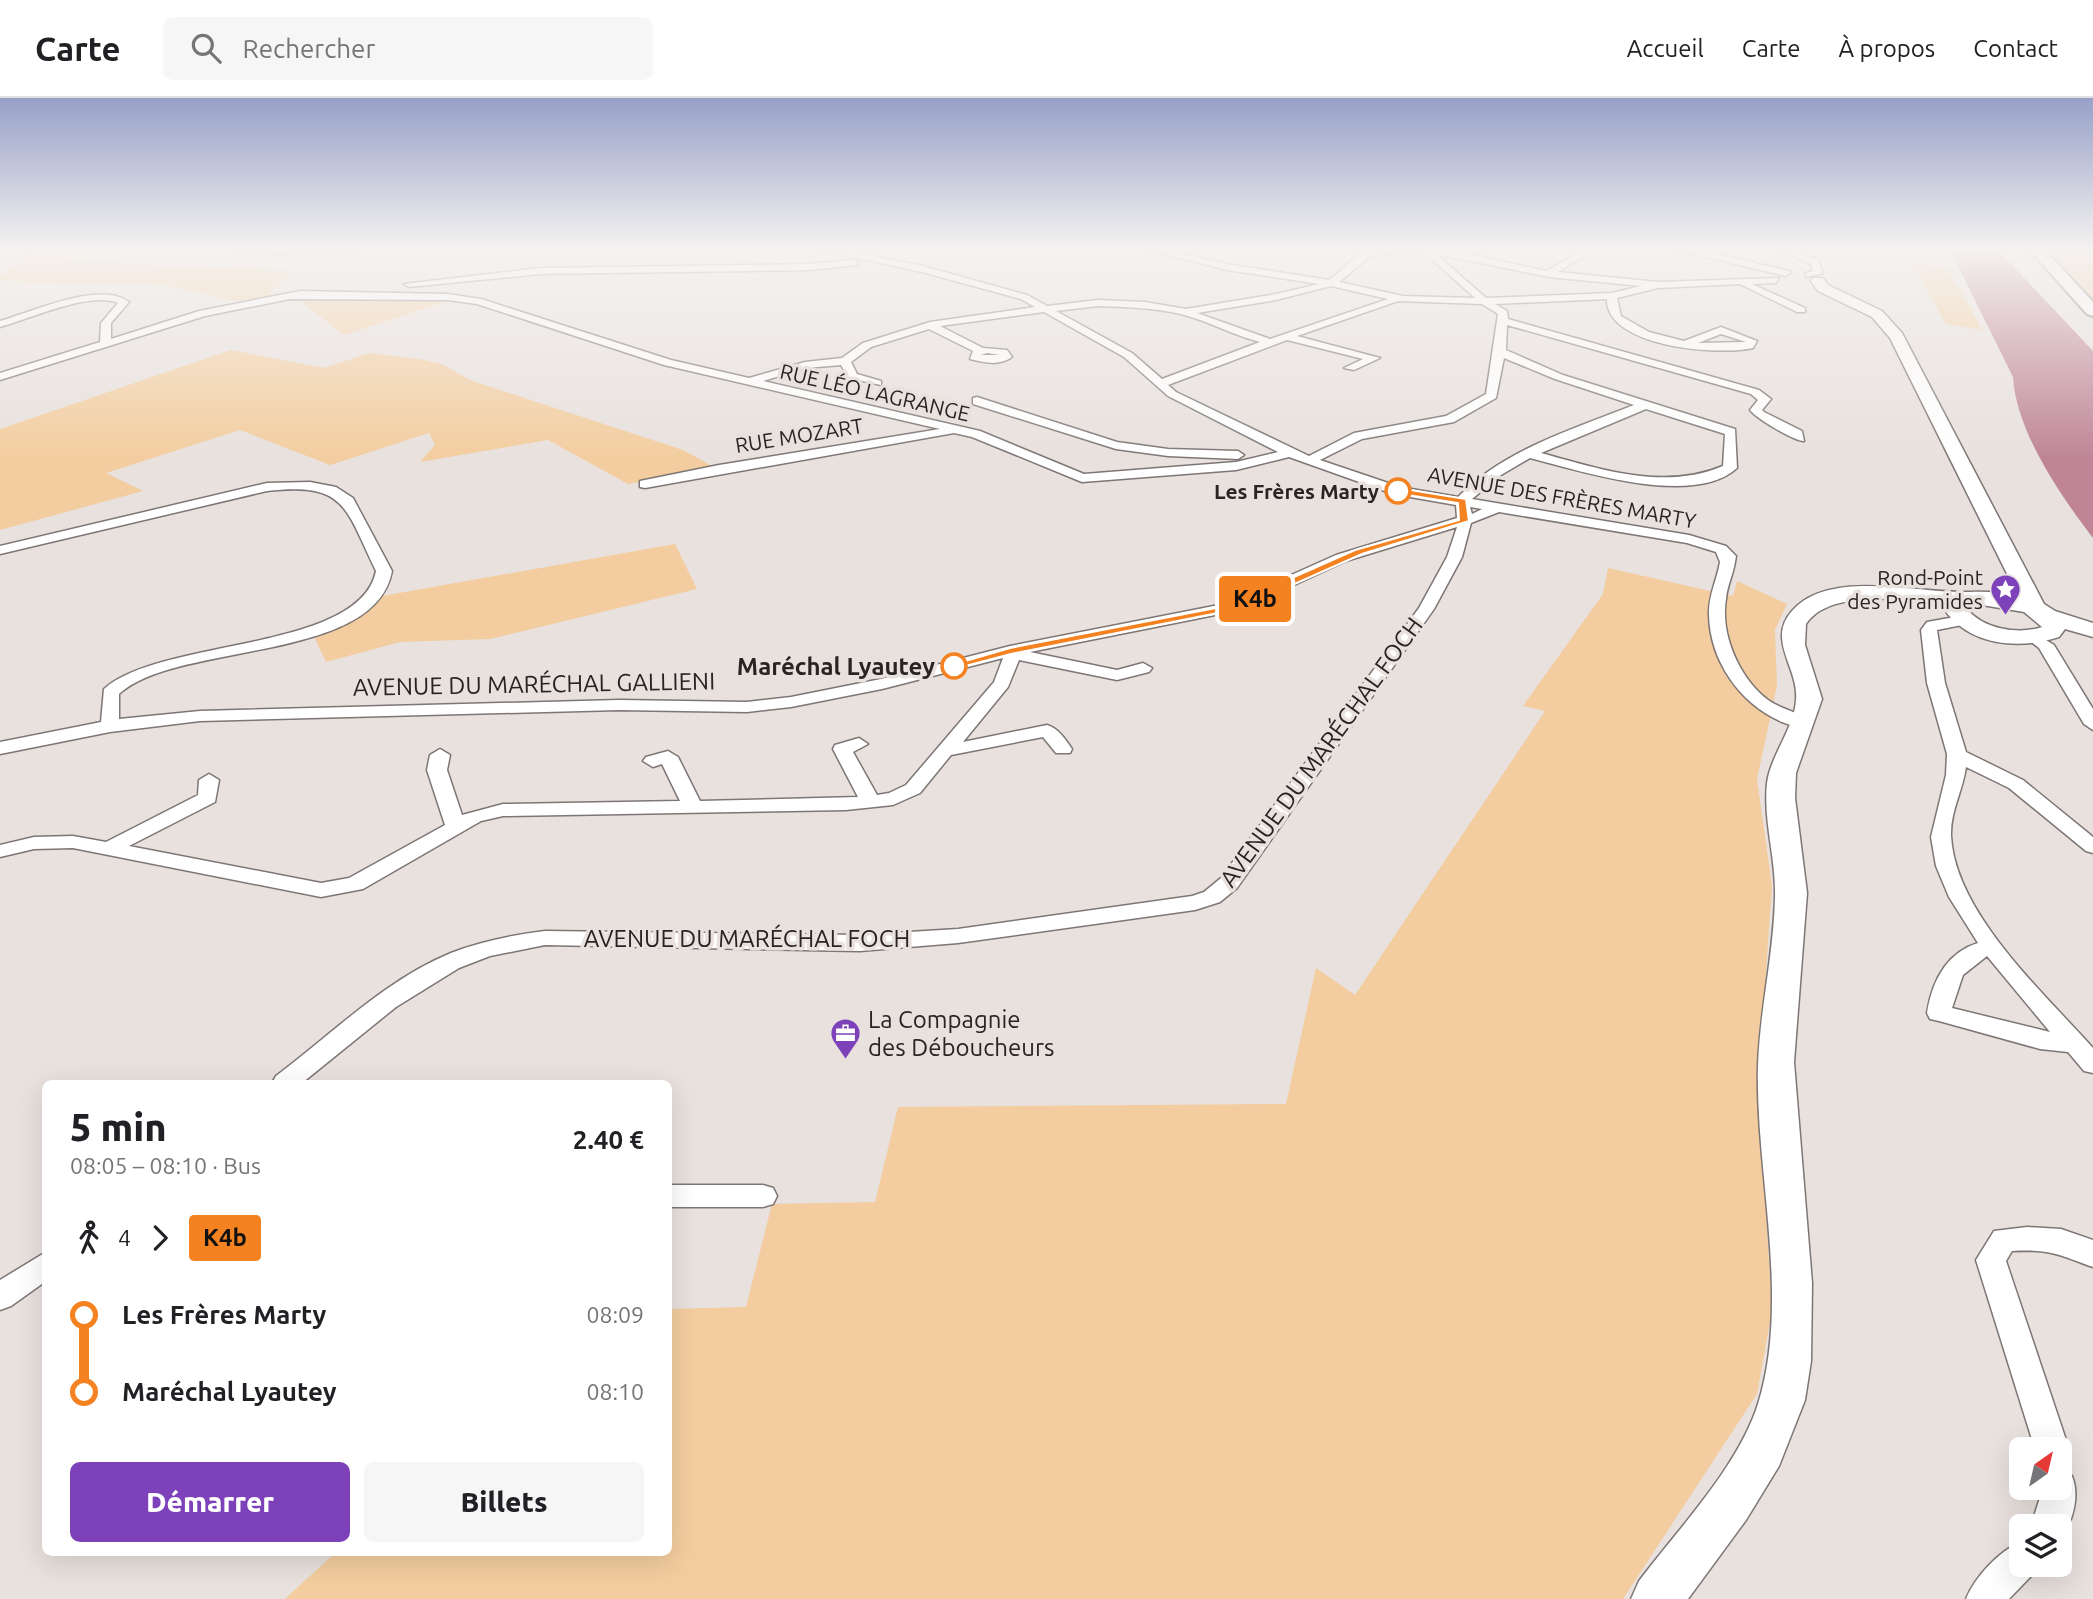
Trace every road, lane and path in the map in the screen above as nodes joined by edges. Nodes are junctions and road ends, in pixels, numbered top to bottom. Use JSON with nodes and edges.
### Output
{"nodes":[{"id":1,"x":20,"y":318,"type":"edge"},
{"id":2,"x":110,"y":318,"type":"edge"},
{"id":3,"x":188,"y":318,"type":"edge"},
{"id":4,"x":530,"y":318,"type":"edge"},
{"id":5,"x":981,"y":318,"type":"edge"},
{"id":6,"x":1063,"y":318,"type":"edge"},
{"id":7,"x":1198,"y":318,"type":"edge"},
{"id":8,"x":1335,"y":318,"type":"edge"},
{"id":9,"x":1504,"y":318,"type":"edge"},
{"id":10,"x":1615,"y":318,"type":"edge"},
{"id":11,"x":1881,"y":318,"type":"edge"},
{"id":12,"x":1505,"y":321,"type":"junction"},
{"id":13,"x":0,"y":324,"type":"edge"},
{"id":14,"x":930,"y":325,"type":"junction"},
{"id":15,"x":1286,"y":336,"type":"junction"},
{"id":16,"x":1270,"y":342,"type":"junction"},
{"id":17,"x":105,"y":343,"type":"junction"},
{"id":18,"x":1688,"y":344,"type":"junction"},
{"id":19,"x":981,"y":351,"type":"dead end"},
{"id":20,"x":1500,"y":352,"type":"junction"},
{"id":21,"x":845,"y":362,"type":"junction"},
{"id":22,"x":1350,"y":368,"type":"dead end"},
{"id":23,"x":0,"y":377,"type":"edge"},
{"id":24,"x":747,"y":382,"type":"junction"},
{"id":25,"x":877,"y":383,"type":"dead end"},
{"id":26,"x":1159,"y":384,"type":"junction"},
{"id":27,"x":976,"y":401,"type":"dead end"},
{"id":28,"x":1647,"y":404,"type":"junction"},
{"id":29,"x":961,"y":430,"type":"junction"},
{"id":30,"x":1800,"y":438,"type":"dead end"},
{"id":31,"x":1284,"y":454,"type":"junction"},
{"id":32,"x":1528,"y":454,"type":"junction"},
{"id":33,"x":1308,"y":461,"type":"junction"},
{"id":34,"x":645,"y":484,"type":"dead end"},
{"id":35,"x":1498,"y":507,"type":"joint"},
{"id":36,"x":1463,"y":511,"type":"junction"},
{"id":37,"x":0,"y":550,"type":"edge"},
{"id":38,"x":2009,"y":560,"type":"junction"},
{"id":39,"x":1966,"y":607,"type":"junction"},
{"id":40,"x":2039,"y":624,"type":"junction"},
{"id":41,"x":2093,"y":630,"type":"edge"},
{"id":42,"x":2093,"y":638,"type":"edge"},
{"id":43,"x":1012,"y":653,"type":"junction"},
{"id":44,"x":1143,"y":668,"type":"dead end"},
{"id":45,"x":1801,"y":723,"type":"junction"},
{"id":46,"x":2093,"y":724,"type":"edge"},
{"id":47,"x":110,"y":726,"type":"junction"},
{"id":48,"x":859,"y":744,"type":"dead end"},
{"id":49,"x":0,"y":748,"type":"edge"},
{"id":50,"x":1063,"y":749,"type":"dead end"},
{"id":51,"x":945,"y":751,"type":"junction"},
{"id":52,"x":440,"y":755,"type":"dead end"},
{"id":53,"x":1957,"y":755,"type":"junction"},
{"id":54,"x":653,"y":761,"type":"dead end"},
{"id":55,"x":209,"y":780,"type":"dead end"},
{"id":56,"x":871,"y":802,"type":"junction"},
{"id":57,"x":693,"y":807,"type":"junction"},
{"id":58,"x":456,"y":828,"type":"junction"},
{"id":59,"x":2093,"y":847,"type":"edge"},
{"id":60,"x":108,"y":849,"type":"junction"},
{"id":61,"x":0,"y":851,"type":"edge"},
{"id":62,"x":1993,"y":946,"type":"junction"},
{"id":63,"x":2076,"y":1044,"type":"junction"},
{"id":64,"x":2093,"y":1064,"type":"edge"},
{"id":65,"x":289,"y":1080,"type":"edge"},
{"id":66,"x":672,"y":1196,"type":"edge"},
{"id":67,"x":763,"y":1196,"type":"dead end"},
{"id":68,"x":2093,"y":1255,"type":"edge"},
{"id":69,"x":42,"y":1267,"type":"edge"},
{"id":70,"x":0,"y":1297,"type":"edge"},
{"id":71,"x":2048,"y":1437,"type":"edge"},
{"id":72,"x":2009,"y":1573,"type":"edge"},
{"id":73,"x":1657,"y":1599,"type":"edge"},
{"id":74,"x":1984,"y":1599,"type":"edge"}],
"edges":[{"from":1,"to":13,"type":"street"},
{"from":2,"to":17,"type":"street"},
{"from":3,"to":17,"type":"street"},
{"from":4,"to":24,"type":"street","name":"RUE LÉO LAGRANGE"},
{"from":5,"to":14,"type":"street"},
{"from":6,"to":26,"type":"street","name":"AVENUE DES FRÈRES MARTY"},
{"from":7,"to":16,"type":"street"},
{"from":8,"to":15,"type":"street"},
{"from":9,"to":12,"type":"street"},
{"from":10,"to":18,"type":"street"},
{"from":11,"to":38,"type":"main road"},
{"from":12,"to":20,"type":"street"},
{"from":12,"to":30,"type":"street"},
{"from":14,"to":19,"type":"street"},
{"from":14,"to":21,"type":"street"},
{"from":15,"to":16,"type":"street"},
{"from":15,"to":22,"type":"street"},
{"from":16,"to":26,"type":"street"},
{"from":17,"to":23,"type":"street"},
{"from":18,"to":18,"type":"street"},
{"from":20,"to":28,"type":"street"},
{"from":20,"to":33,"type":"street"},
{"from":21,"to":24,"type":"street"},
{"from":21,"to":25,"type":"street"},
{"from":24,"to":29,"type":"street","name":"RUE LÉO LAGRANGE"},
{"from":26,"to":31,"type":"street","name":"AVENUE DES FRÈRES MARTY"},
{"from":27,"to":31,"type":"street"},
{"from":28,"to":32,"type":"street"},
{"from":28,"to":32,"type":"street"},
{"from":29,"to":31,"type":"street","name":"RUE LÉO LAGRANGE"},
{"from":29,"to":34,"type":"street","name":"RUE MOZART"},
{"from":31,"to":33,"type":"street","name":"AVENUE DES FRÈRES MARTY"},
{"from":32,"to":36,"type":"street"},
{"from":33,"to":36,"type":"street","name":"AVENUE DES FRÈRES MARTY"},
{"from":35,"to":36,"type":"street","name":"AVENUE DU MARÉCHAL GALLIENI"},
{"from":35,"to":45,"type":"street","name":"AVENUE DES FRÈRES MARTY"},
{"from":36,"to":43,"type":"street","name":"AVENUE DU MARÉCHAL GALLIENI"},
{"from":36,"to":65,"type":"street","name":"AVENUE DU MARÉCHAL FOCH"},
{"from":37,"to":47,"type":"street"},
{"from":38,"to":39,"type":"main road"},
{"from":38,"to":40,"type":"main road"},
{"from":39,"to":40,"type":"main road"},
{"from":39,"to":40,"type":"main road"},
{"from":39,"to":45,"type":"main road"},
{"from":39,"to":53,"type":"street"},
{"from":40,"to":41,"type":"main road"},
{"from":40,"to":42,"type":"main road"},
{"from":40,"to":46,"type":"street"},
{"from":43,"to":44,"type":"street"},
{"from":43,"to":47,"type":"street","name":"AVENUE DU MARÉCHAL GALLIENI"},
{"from":43,"to":51,"type":"street"},
{"from":45,"to":73,"type":"main road"},
{"from":47,"to":49,"type":"street","name":"AVENUE DU MARÉCHAL GALLIENI"},
{"from":48,"to":56,"type":"street"},
{"from":50,"to":51,"type":"street"},
{"from":51,"to":56,"type":"street"},
{"from":52,"to":58,"type":"street"},
{"from":53,"to":59,"type":"street"},
{"from":53,"to":62,"type":"street"},
{"from":54,"to":57,"type":"street"},
{"from":55,"to":60,"type":"street"},
{"from":56,"to":57,"type":"street"},
{"from":57,"to":58,"type":"street"},
{"from":58,"to":60,"type":"street"},
{"from":60,"to":61,"type":"street"},
{"from":62,"to":63,"type":"street"},
{"from":62,"to":63,"type":"street"},
{"from":63,"to":64,"type":"street"},
{"from":66,"to":67,"type":"street"},
{"from":68,"to":71,"type":"street"},
{"from":69,"to":70,"type":"street"},
{"from":72,"to":74,"type":"street"}]}
